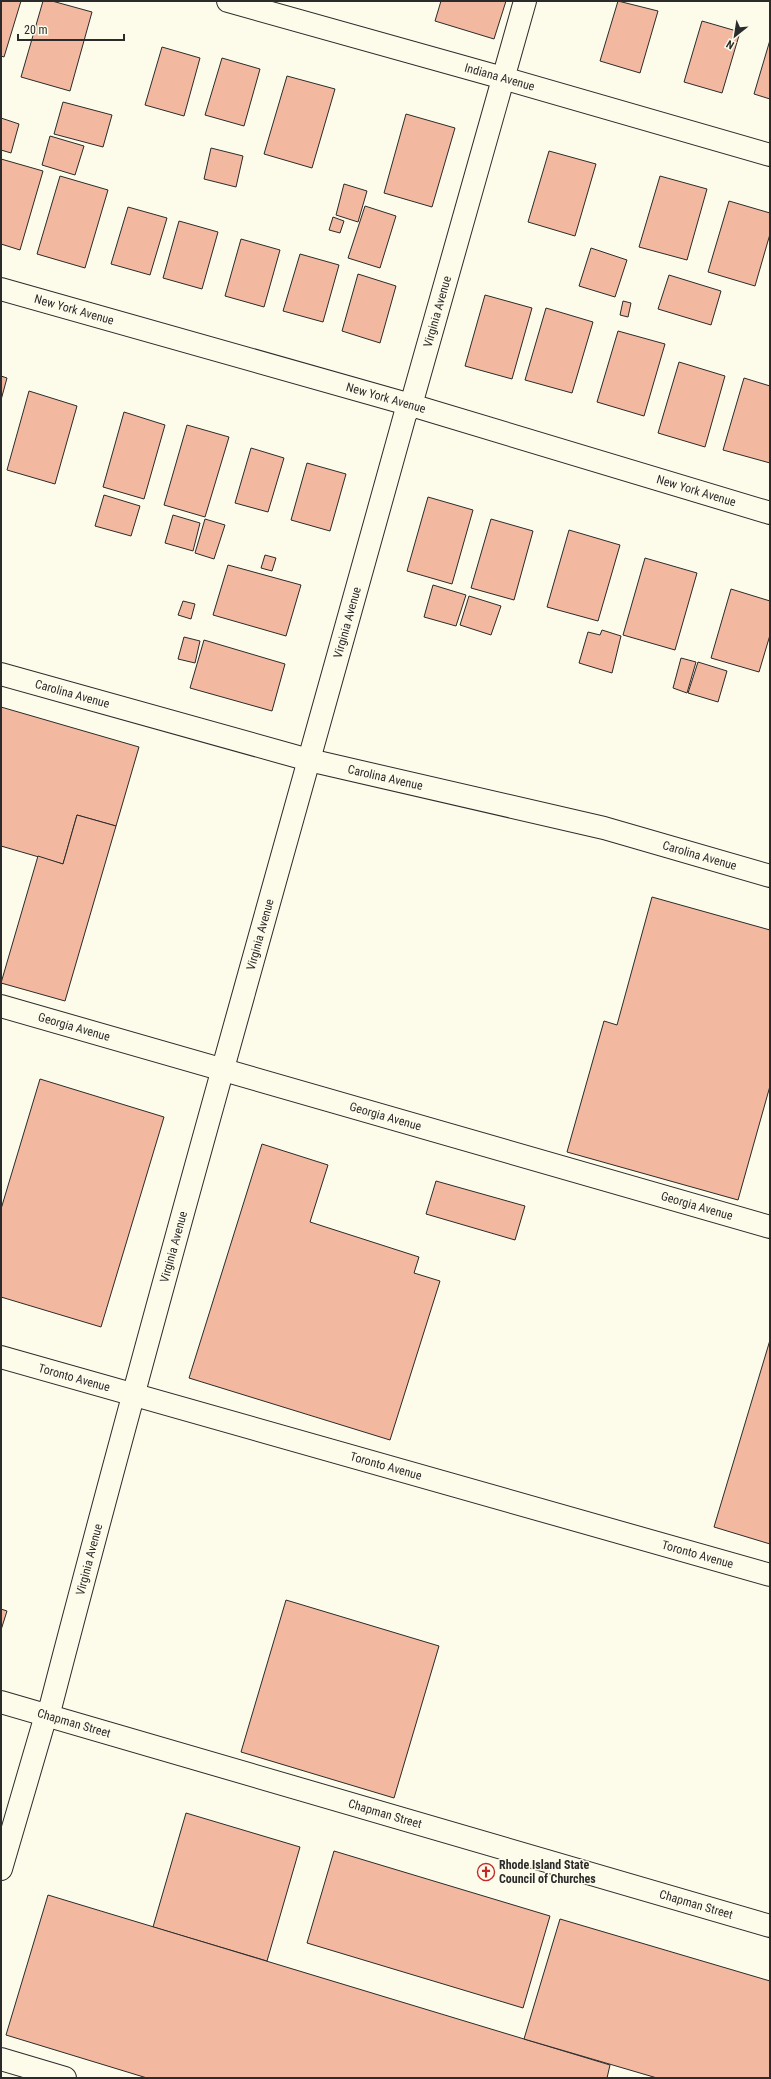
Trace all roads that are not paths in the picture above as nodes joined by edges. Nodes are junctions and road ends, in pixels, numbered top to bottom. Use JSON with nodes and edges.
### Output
{"nodes":[{"id":1,"x":228,"y":1,"type":"edge"},
{"id":2,"x":525,"y":1,"type":"edge"},
{"id":3,"x":503,"y":78,"type":"junction"},
{"id":4,"x":770,"y":155,"type":"edge"},
{"id":5,"x":1,"y":289,"type":"edge"},
{"id":6,"x":411,"y":405,"type":"junction"},
{"id":7,"x":770,"y":513,"type":"edge"},
{"id":8,"x":1,"y":674,"type":"edge"},
{"id":9,"x":310,"y":760,"type":"junction"},
{"id":10,"x":770,"y":876,"type":"edge"},
{"id":11,"x":1,"y":1006,"type":"edge"},
{"id":12,"x":222,"y":1068,"type":"junction"},
{"id":13,"x":770,"y":1227,"type":"edge"},
{"id":14,"x":1,"y":1356,"type":"edge"},
{"id":15,"x":134,"y":1396,"type":"junction"},
{"id":16,"x":770,"y":1575,"type":"edge"},
{"id":17,"x":1,"y":1702,"type":"edge"},
{"id":18,"x":46,"y":1715,"type":"junction"},
{"id":19,"x":1,"y":1869,"type":"edge"},
{"id":20,"x":770,"y":1926,"type":"edge"},
{"id":21,"x":1,"y":2059,"type":"edge"},
{"id":22,"x":65,"y":2078,"type":"edge"}],
"edges":[{"from":1,"to":3,"type":"street","name":"Indiana Avenue"},
{"from":2,"to":3,"type":"street","name":"Virginia Avenue"},
{"from":3,"to":4,"type":"street","name":"Indiana Avenue"},
{"from":3,"to":6,"type":"street","name":"Virginia Avenue"},
{"from":5,"to":6,"type":"street","name":"New York Avenue"},
{"from":6,"to":7,"type":"street","name":"New York Avenue"},
{"from":6,"to":9,"type":"street","name":"Virginia Avenue"},
{"from":8,"to":9,"type":"street","name":"Carolina Avenue"},
{"from":9,"to":10,"type":"street","name":"Carolina Avenue"},
{"from":9,"to":12,"type":"street","name":"Virginia Avenue"},
{"from":11,"to":12,"type":"street","name":"Georgia Avenue"},
{"from":12,"to":13,"type":"street","name":"Georgia Avenue"},
{"from":12,"to":15,"type":"street","name":"Virginia Avenue"},
{"from":14,"to":15,"type":"street","name":"Toronto Avenue"},
{"from":15,"to":16,"type":"street","name":"Toronto Avenue"},
{"from":15,"to":18,"type":"street","name":"Virginia Avenue"},
{"from":17,"to":18,"type":"street","name":"Chapman Street"},
{"from":18,"to":19,"type":"street","name":"Virginia Avenue"},
{"from":18,"to":20,"type":"street","name":"Chapman Street"},
{"from":21,"to":22,"type":"street"}]}
